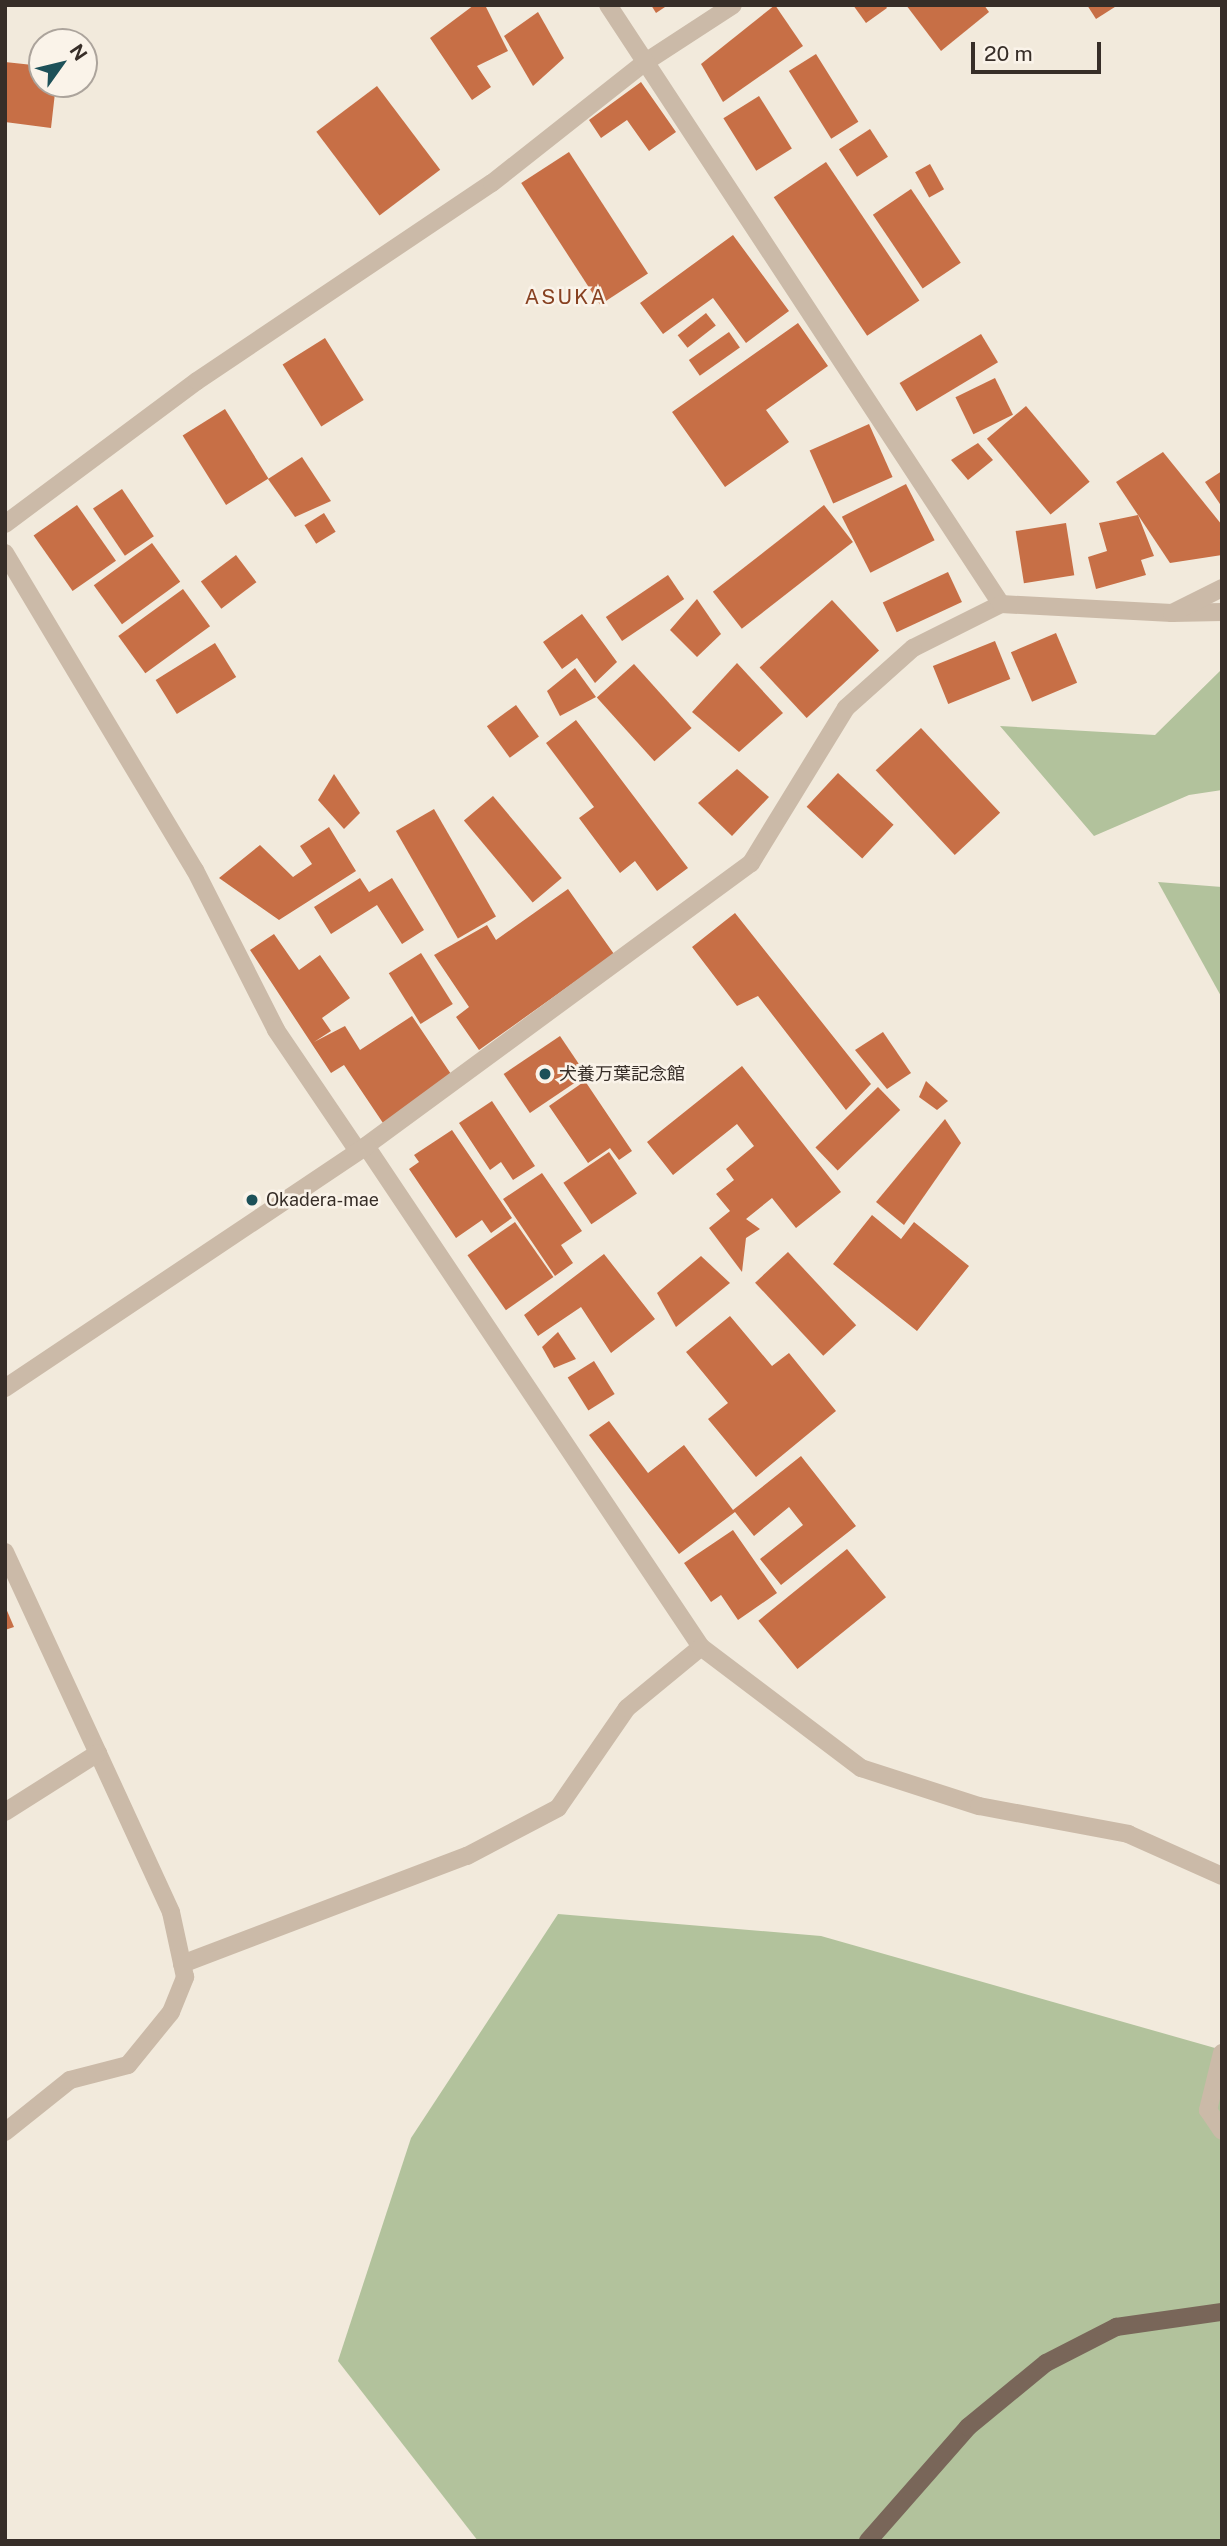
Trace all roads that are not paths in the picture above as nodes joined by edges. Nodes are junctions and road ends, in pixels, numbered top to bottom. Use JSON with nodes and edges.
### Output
{"nodes":[{"id":1,"x":608,"y":5,"type":"edge"},
{"id":2,"x":733,"y":5,"type":"edge"},
{"id":3,"x":644,"y":63,"type":"junction"},
{"id":4,"x":5,"y":524,"type":"edge"},
{"id":5,"x":5,"y":553,"type":"edge"},
{"id":6,"x":1222,"y":588,"type":"edge"},
{"id":7,"x":1001,"y":604,"type":"junction"},
{"id":8,"x":1222,"y":611,"type":"edge"},
{"id":9,"x":1172,"y":612,"type":"junction"},
{"id":10,"x":362,"y":1149,"type":"junction"},
{"id":11,"x":5,"y":1388,"type":"edge"},
{"id":12,"x":5,"y":1552,"type":"edge"},
{"id":13,"x":701,"y":1647,"type":"junction"},
{"id":14,"x":99,"y":1754,"type":"junction"},
{"id":15,"x":5,"y":1812,"type":"edge"},
{"id":16,"x":1222,"y":1876,"type":"edge"},
{"id":17,"x":182,"y":1964,"type":"junction"},
{"id":18,"x":1222,"y":2053,"type":"edge"},
{"id":19,"x":1222,"y":2131,"type":"edge"},
{"id":20,"x":5,"y":2133,"type":"edge"},
{"id":21,"x":1222,"y":2312,"type":"edge"},
{"id":22,"x":868,"y":2541,"type":"edge"}],
"edges":[{"from":1,"to":3,"type":"street"},
{"from":2,"to":3,"type":"street"},
{"from":3,"to":4,"type":"street"},
{"from":3,"to":7,"type":"street"},
{"from":5,"to":10,"type":"street"},
{"from":6,"to":9,"type":"street"},
{"from":7,"to":9,"type":"street"},
{"from":7,"to":10,"type":"street"},
{"from":8,"to":9,"type":"street"},
{"from":10,"to":11,"type":"street"},
{"from":10,"to":13,"type":"street"},
{"from":12,"to":14,"type":"street"},
{"from":13,"to":16,"type":"street"},
{"from":13,"to":17,"type":"street"},
{"from":14,"to":15,"type":"street"},
{"from":14,"to":17,"type":"street"},
{"from":17,"to":20,"type":"street"},
{"from":18,"to":19,"type":"street"},
{"from":21,"to":22,"type":"main road"}]}
